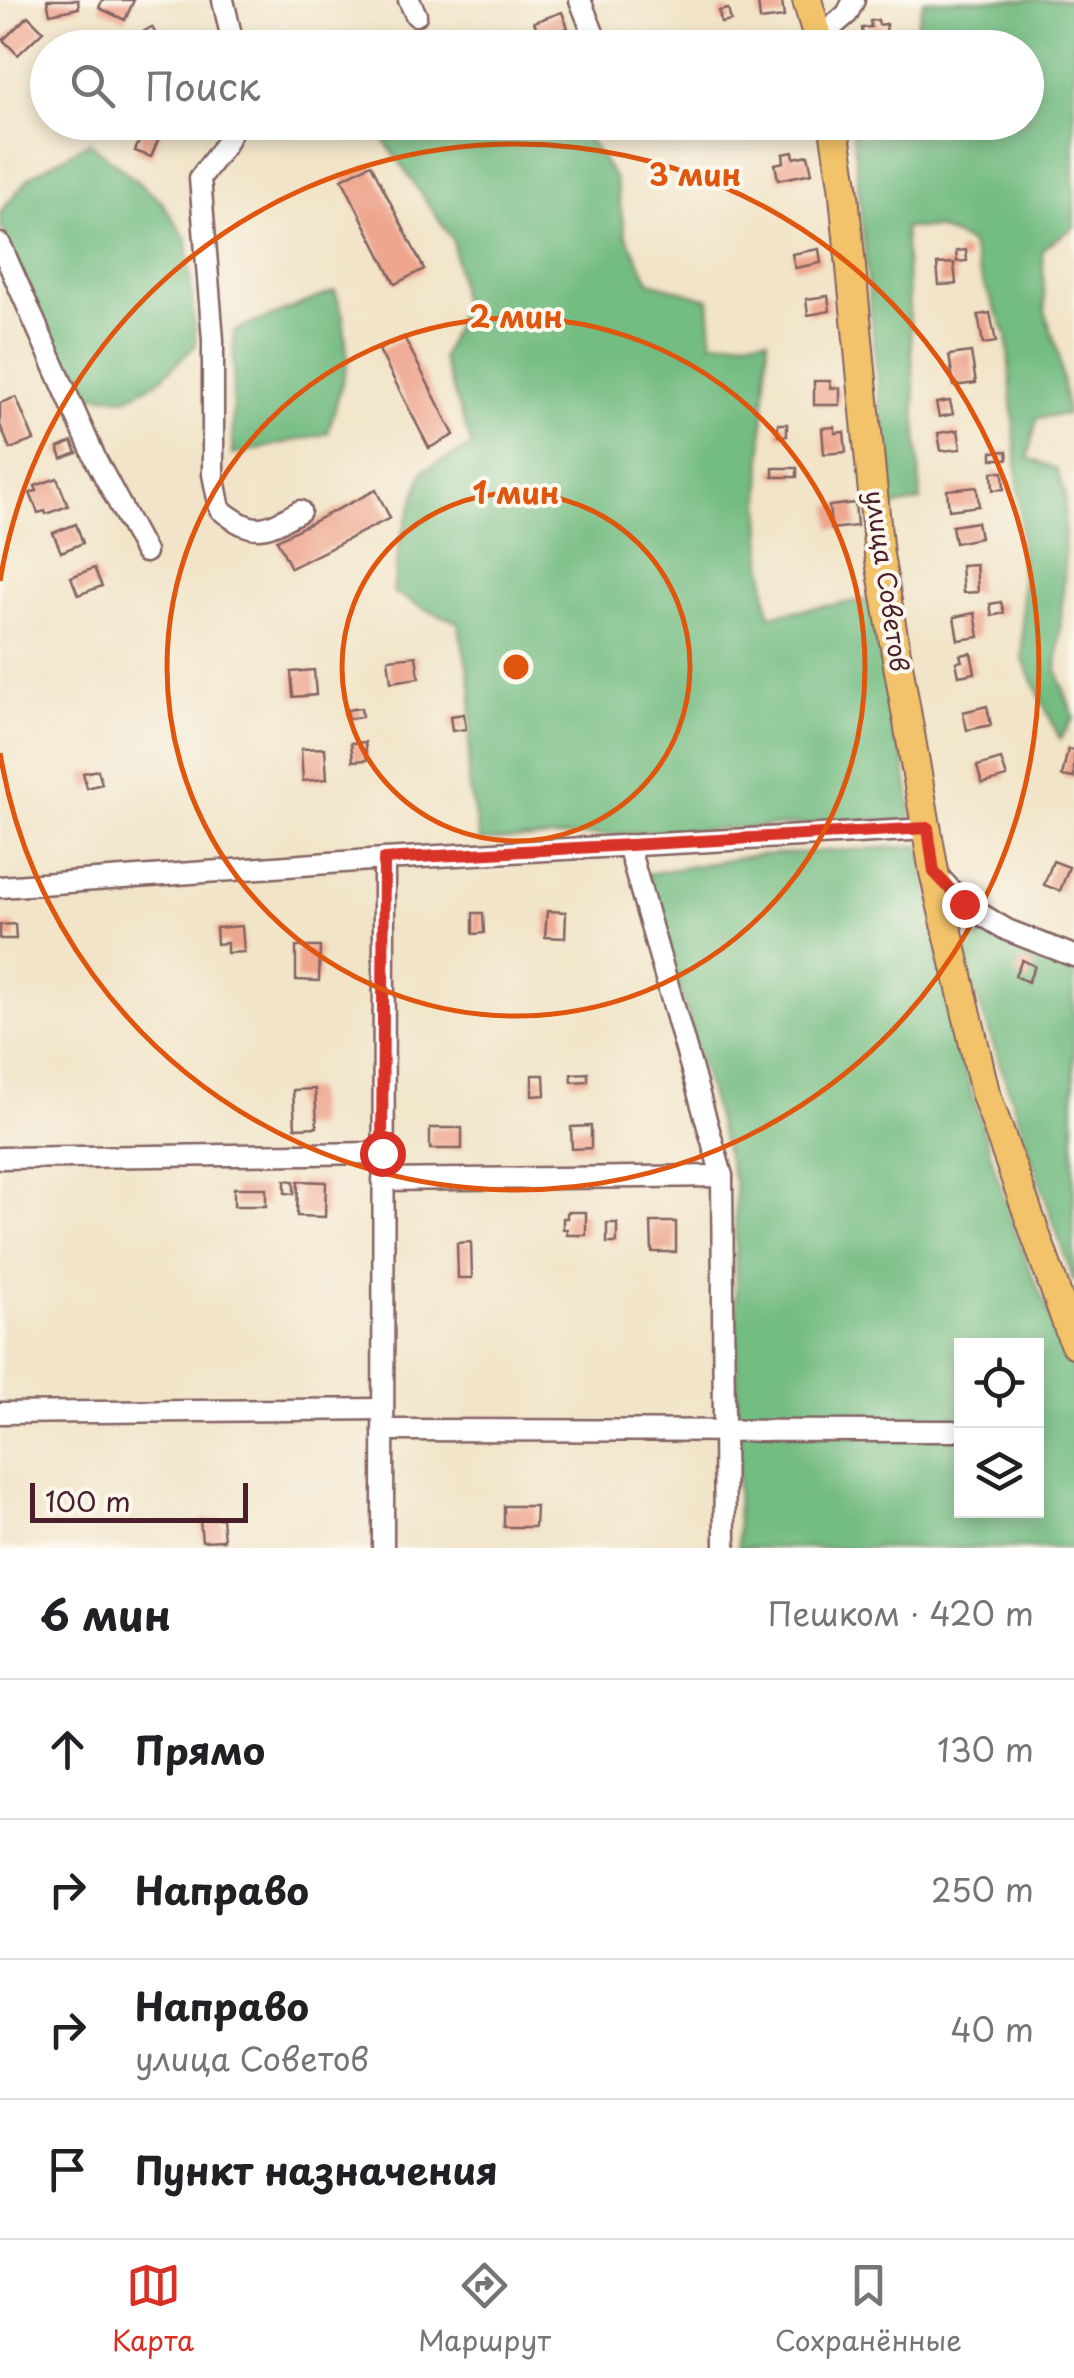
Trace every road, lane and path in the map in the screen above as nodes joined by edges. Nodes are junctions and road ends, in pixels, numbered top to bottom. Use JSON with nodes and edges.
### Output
{"nodes":[{"id":1,"x":224,"y":0,"type":"edge"},
{"id":2,"x":580,"y":0,"type":"edge"},
{"id":3,"x":807,"y":0,"type":"edge"},
{"id":4,"x":854,"y":0,"type":"edge"},
{"id":5,"x":230,"y":30,"type":"edge"},
{"id":6,"x":592,"y":30,"type":"edge"},
{"id":7,"x":816,"y":30,"type":"edge"},
{"id":8,"x":832,"y":30,"type":"edge"},
{"id":9,"x":227,"y":140,"type":"edge"},
{"id":10,"x":836,"y":140,"type":"edge"},
{"id":11,"x":0,"y":244,"type":"edge"},
{"id":12,"x":300,"y":510,"type":"dead end"},
{"id":13,"x":145,"y":552,"type":"dead end"},
{"id":14,"x":928,"y":828,"type":"junction"},
{"id":15,"x":628,"y":844,"type":"junction"},
{"id":16,"x":384,"y":859,"type":"junction"},
{"id":17,"x":934,"y":872,"type":"junction"},
{"id":18,"x":0,"y":887,"type":"edge"},
{"id":19,"x":1074,"y":956,"type":"edge"},
{"id":20,"x":382,"y":1153,"type":"junction"},
{"id":21,"x":0,"y":1158,"type":"edge"},
{"id":22,"x":722,"y":1176,"type":"junction"},
{"id":23,"x":383,"y":1180,"type":"junction"},
{"id":24,"x":1074,"y":1343,"type":"edge"},
{"id":25,"x":383,"y":1409,"type":"junction"},
{"id":26,"x":0,"y":1413,"type":"edge"},
{"id":27,"x":383,"y":1430,"type":"junction"},
{"id":28,"x":726,"y":1431,"type":"junction"},
{"id":29,"x":954,"y":1431,"type":"dead end"},
{"id":30,"x":384,"y":1548,"type":"edge"},
{"id":31,"x":724,"y":1548,"type":"edge"}],
"edges":[{"from":1,"to":5,"type":"street"},
{"from":2,"to":6,"type":"street"},
{"from":3,"to":7,"type":"main road"},
{"from":4,"to":8,"type":"street"},
{"from":9,"to":12,"type":"street"},
{"from":10,"to":14,"type":"main road","name":"улица Советов"},
{"from":11,"to":13,"type":"street"},
{"from":14,"to":15,"type":"street"},
{"from":14,"to":17,"type":"main road","name":"улица Советов"},
{"from":15,"to":16,"type":"street"},
{"from":15,"to":22,"type":"street"},
{"from":16,"to":18,"type":"street"},
{"from":16,"to":20,"type":"street"},
{"from":17,"to":19,"type":"street"},
{"from":17,"to":24,"type":"main road","name":"улица Советов"},
{"from":20,"to":21,"type":"street"},
{"from":20,"to":23,"type":"street"},
{"from":22,"to":23,"type":"street"},
{"from":22,"to":28,"type":"street"},
{"from":23,"to":25,"type":"street"},
{"from":25,"to":26,"type":"street"},
{"from":25,"to":27,"type":"street"},
{"from":27,"to":28,"type":"street"},
{"from":27,"to":30,"type":"street"},
{"from":28,"to":29,"type":"street"},
{"from":28,"to":31,"type":"street"}]}
